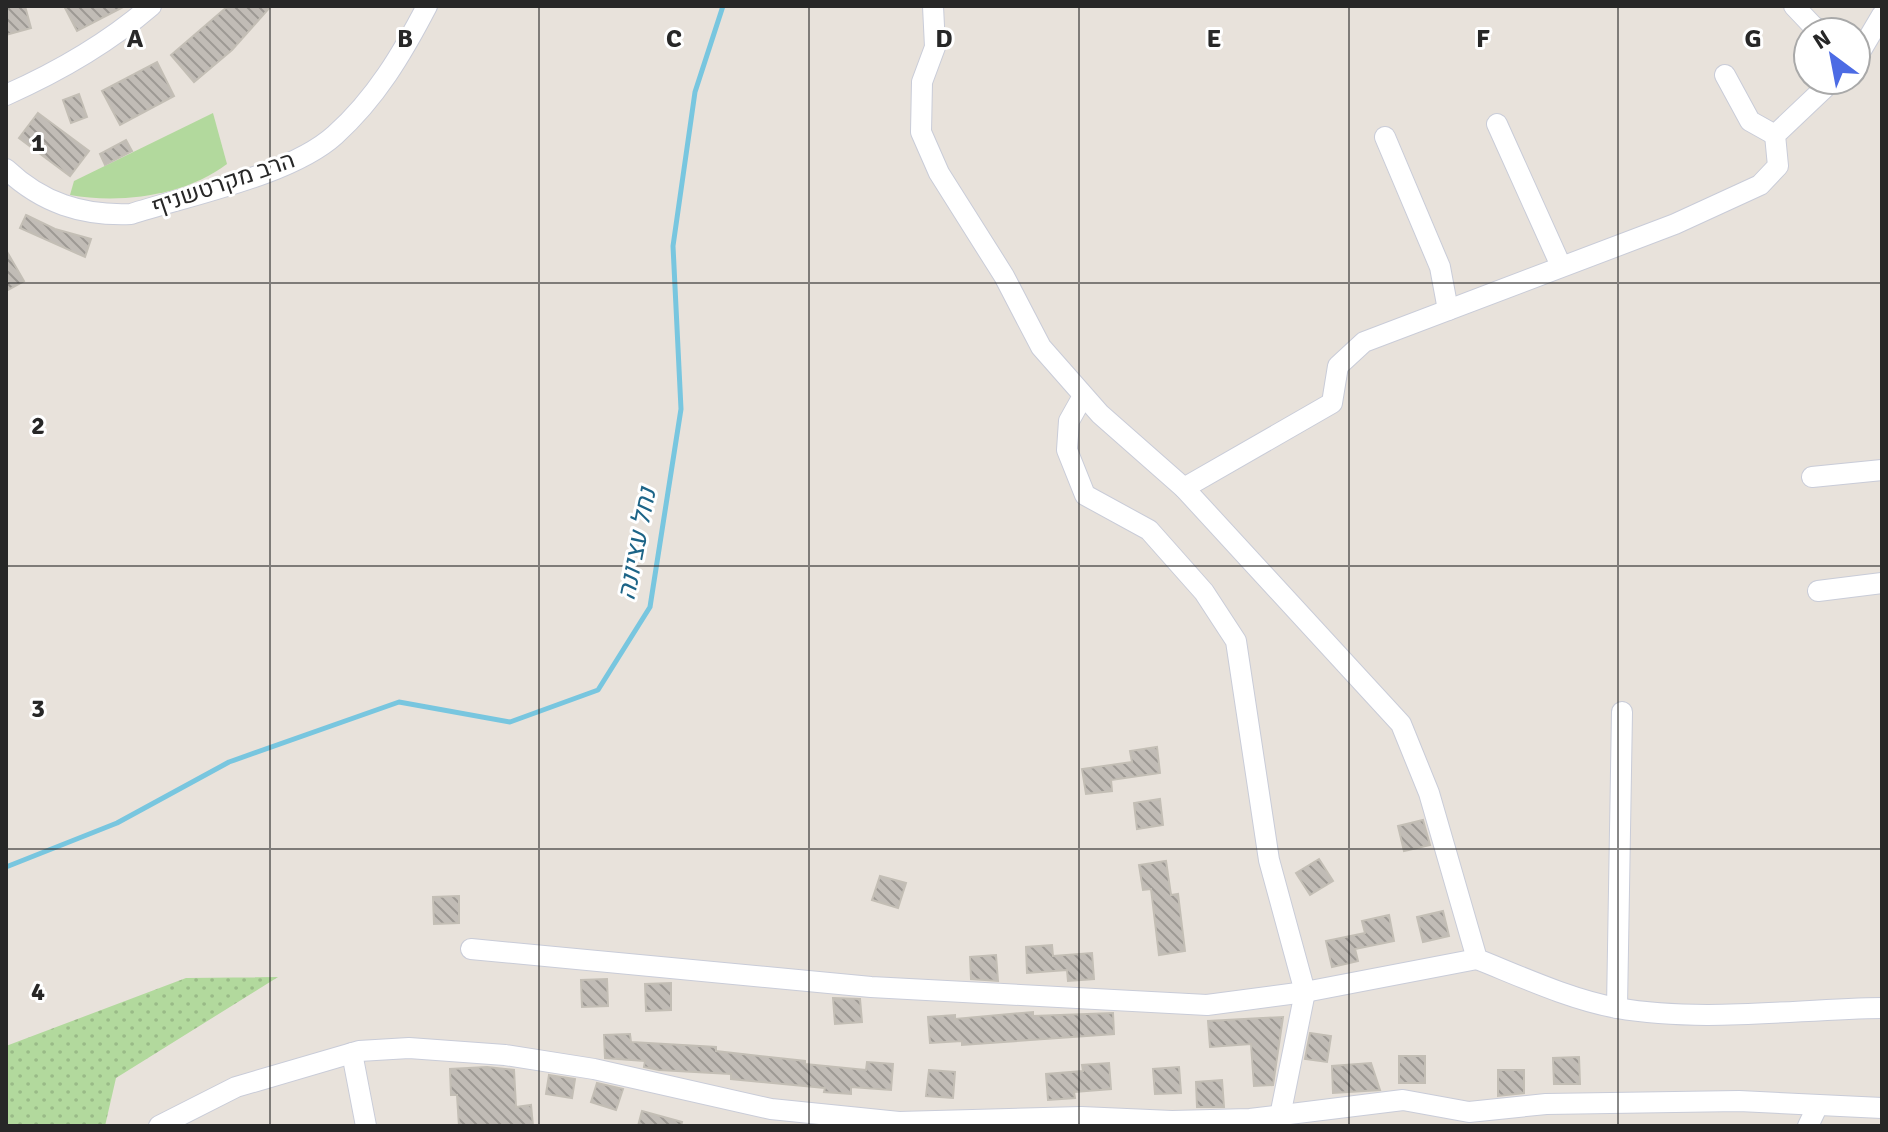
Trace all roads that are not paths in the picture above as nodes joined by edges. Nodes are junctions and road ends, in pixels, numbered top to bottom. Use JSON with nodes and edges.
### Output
{"nodes":[{"id":1,"x":151,"y":6,"type":"edge"},
{"id":2,"x":427,"y":6,"type":"edge"},
{"id":3,"x":933,"y":6,"type":"edge"},
{"id":4,"x":1725,"y":75,"type":"dead end"},
{"id":5,"x":6,"y":95,"type":"edge"},
{"id":6,"x":1816,"y":96,"type":"edge"},
{"id":7,"x":1497,"y":124,"type":"dead end"},
{"id":8,"x":1775,"y":135,"type":"junction"},
{"id":9,"x":1385,"y":137,"type":"dead end"},
{"id":10,"x":6,"y":169,"type":"edge"},
{"id":11,"x":1561,"y":266,"type":"junction"},
{"id":12,"x":1448,"y":310,"type":"junction"},
{"id":13,"x":1083,"y":396,"type":"junction"},
{"id":14,"x":1882,"y":470,"type":"edge"},
{"id":15,"x":1812,"y":477,"type":"dead end"},
{"id":16,"x":1184,"y":488,"type":"junction"},
{"id":17,"x":1882,"y":583,"type":"edge"},
{"id":18,"x":1818,"y":591,"type":"dead end"},
{"id":19,"x":1622,"y":712,"type":"dead end"},
{"id":20,"x":471,"y":949,"type":"dead end"},
{"id":21,"x":1477,"y":959,"type":"junction"},
{"id":22,"x":1305,"y":992,"type":"junction"},
{"id":23,"x":1617,"y":1008,"type":"junction"},
{"id":24,"x":1882,"y":1008,"type":"edge"},
{"id":25,"x":352,"y":1053,"type":"junction"},
{"id":26,"x":1882,"y":1108,"type":"edge"},
{"id":27,"x":1813,"y":1116,"type":"edge"},
{"id":28,"x":1278,"y":1121,"type":"edge"},
{"id":29,"x":159,"y":1126,"type":"edge"},
{"id":30,"x":366,"y":1126,"type":"edge"}],
"edges":[{"from":1,"to":5,"type":"street"},
{"from":2,"to":10,"type":"street","name":"הרב מקרטשניף"},
{"from":3,"to":13,"type":"street"},
{"from":4,"to":8,"type":"street"},
{"from":6,"to":8,"type":"street"},
{"from":7,"to":11,"type":"street"},
{"from":8,"to":11,"type":"street"},
{"from":9,"to":12,"type":"street"},
{"from":11,"to":12,"type":"street"},
{"from":12,"to":16,"type":"street"},
{"from":13,"to":16,"type":"street"},
{"from":13,"to":22,"type":"street"},
{"from":14,"to":15,"type":"street"},
{"from":16,"to":21,"type":"street"},
{"from":17,"to":18,"type":"street"},
{"from":19,"to":23,"type":"street"},
{"from":20,"to":22,"type":"street"},
{"from":21,"to":22,"type":"street"},
{"from":21,"to":23,"type":"street"},
{"from":22,"to":28,"type":"street"},
{"from":23,"to":24,"type":"street"},
{"from":25,"to":28,"type":"street"},
{"from":25,"to":29,"type":"street"},
{"from":25,"to":30,"type":"street"},
{"from":26,"to":27,"type":"street"},
{"from":27,"to":28,"type":"street"}]}
